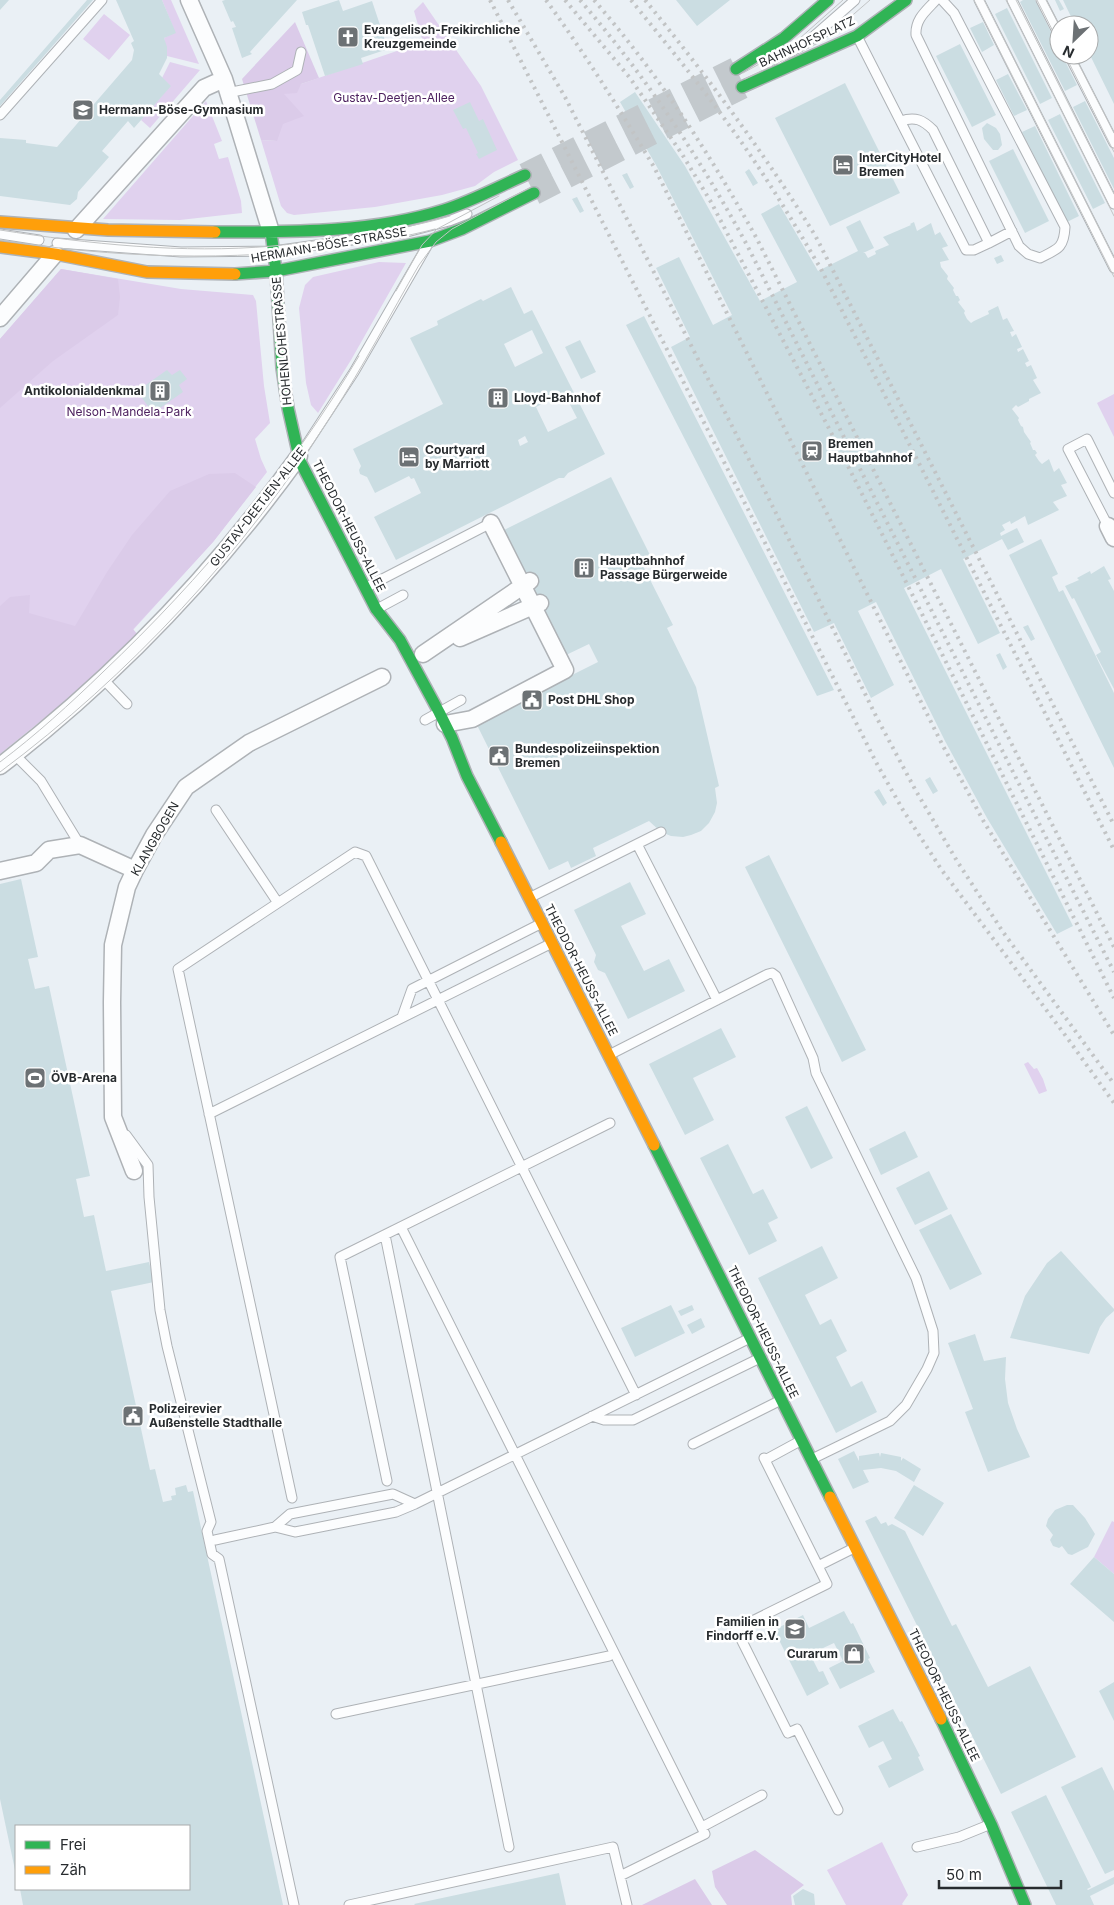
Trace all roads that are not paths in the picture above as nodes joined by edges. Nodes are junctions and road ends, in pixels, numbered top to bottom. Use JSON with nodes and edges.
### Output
{"nodes":[{"id":1,"x":102,"y":0,"type":"edge"},
{"id":2,"x":189,"y":0,"type":"edge"},
{"id":3,"x":828,"y":0,"type":"edge"},
{"id":4,"x":855,"y":0,"type":"edge"},
{"id":5,"x":906,"y":0,"type":"edge"},
{"id":6,"x":936,"y":0,"type":"edge"},
{"id":7,"x":942,"y":0,"type":"edge"},
{"id":8,"x":1012,"y":0,"type":"edge"},
{"id":9,"x":1041,"y":0,"type":"edge"},
{"id":10,"x":979,"y":2,"type":"edge"},
{"id":11,"x":948,"y":8,"type":"junction"},
{"id":12,"x":927,"y":10,"type":"junction"},
{"id":13,"x":1049,"y":16,"type":"edge"},
{"id":14,"x":857,"y":36,"type":"junction"},
{"id":15,"x":301,"y":52,"type":"dead end"},
{"id":16,"x":773,"y":61,"type":"dead end"},
{"id":17,"x":1074,"y":65,"type":"edge"},
{"id":18,"x":757,"y":70,"type":"dead end"},
{"id":19,"x":738,"y":79,"type":"junction"},
{"id":20,"x":225,"y":86,"type":"junction"},
{"id":21,"x":0,"y":115,"type":"edge"},
{"id":22,"x":901,"y":121,"type":"junction"},
{"id":23,"x":1114,"y":142,"type":"edge"},
{"id":24,"x":1114,"y":204,"type":"edge"},
{"id":25,"x":0,"y":222,"type":"edge"},
{"id":26,"x":76,"y":230,"type":"junction"},
{"id":27,"x":271,"y":232,"type":"junction"},
{"id":28,"x":1012,"y":232,"type":"junction"},
{"id":29,"x":0,"y":234,"type":"edge"},
{"id":30,"x":1100,"y":240,"type":"junction"},
{"id":31,"x":430,"y":241,"type":"junction"},
{"id":32,"x":989,"y":243,"type":"junction"},
{"id":33,"x":0,"y":247,"type":"edge"},
{"id":34,"x":273,"y":251,"type":"junction"},
{"id":35,"x":1114,"y":253,"type":"edge"},
{"id":36,"x":54,"y":254,"type":"junction"},
{"id":37,"x":1114,"y":268,"type":"edge"},
{"id":38,"x":276,"y":271,"type":"junction"},
{"id":39,"x":0,"y":318,"type":"edge"},
{"id":40,"x":299,"y":456,"type":"junction"},
{"id":41,"x":1114,"y":493,"type":"edge"},
{"id":42,"x":491,"y":523,"type":"joint"},
{"id":43,"x":1111,"y":532,"type":"edge"},
{"id":44,"x":526,"y":584,"type":"junction"},
{"id":45,"x":366,"y":588,"type":"junction"},
{"id":46,"x":403,"y":595,"type":"dead end"},
{"id":47,"x":537,"y":605,"type":"junction"},
{"id":48,"x":376,"y":609,"type":"junction"},
{"id":49,"x":384,"y":637,"type":"dead end"},
{"id":50,"x":382,"y":677,"type":"dead end"},
{"id":51,"x":104,"y":680,"type":"junction"},
{"id":52,"x":460,"y":700,"type":"dead end"},
{"id":53,"x":127,"y":704,"type":"dead end"},
{"id":54,"x":432,"y":719,"type":"junction"},
{"id":55,"x":440,"y":743,"type":"dead end"},
{"id":56,"x":15,"y":754,"type":"junction"},
{"id":57,"x":0,"y":766,"type":"edge"},
{"id":58,"x":466,"y":776,"type":"junction"},
{"id":59,"x":216,"y":810,"type":"dead end"},
{"id":60,"x":661,"y":832,"type":"dead end"},
{"id":61,"x":637,"y":844,"type":"junction"},
{"id":62,"x":80,"y":846,"type":"junction"},
{"id":63,"x":135,"y":870,"type":"junction"},
{"id":64,"x":0,"y":871,"type":"edge"},
{"id":65,"x":529,"y":898,"type":"junction"},
{"id":66,"x":278,"y":903,"type":"junction"},
{"id":67,"x":542,"y":923,"type":"junction"},
{"id":68,"x":552,"y":943,"type":"junction"},
{"id":69,"x":429,"y":980,"type":"junction"},
{"id":70,"x":438,"y":999,"type":"junction"},
{"id":71,"x":717,"y":1000,"type":"junction"},
{"id":72,"x":402,"y":1018,"type":"junction"},
{"id":73,"x":608,"y":1055,"type":"junction"},
{"id":74,"x":209,"y":1114,"type":"junction"},
{"id":75,"x":113,"y":1117,"type":"junction"},
{"id":76,"x":610,"y":1123,"type":"dead end"},
{"id":77,"x":522,"y":1167,"type":"junction"},
{"id":78,"x":134,"y":1171,"type":"dead end"},
{"id":79,"x":401,"y":1227,"type":"junction"},
{"id":80,"x":386,"y":1235,"type":"junction"},
{"id":81,"x":750,"y":1338,"type":"junction"},
{"id":82,"x":760,"y":1358,"type":"junction"},
{"id":83,"x":636,"y":1395,"type":"junction"},
{"id":84,"x":781,"y":1400,"type":"junction"},
{"id":85,"x":592,"y":1416,"type":"junction"},
{"id":86,"x":802,"y":1440,"type":"junction"},
{"id":87,"x":692,"y":1444,"type":"dead end"},
{"id":88,"x":515,"y":1455,"type":"junction"},
{"id":89,"x":811,"y":1459,"type":"junction"},
{"id":90,"x":387,"y":1481,"type":"dead end"},
{"id":91,"x":438,"y":1493,"type":"junction"},
{"id":92,"x":292,"y":1498,"type":"dead end"},
{"id":93,"x":415,"y":1504,"type":"junction"},
{"id":94,"x":275,"y":1527,"type":"junction"},
{"id":95,"x":215,"y":1540,"type":"dead end"},
{"id":96,"x":855,"y":1547,"type":"junction"},
{"id":97,"x":818,"y":1566,"type":"junction"},
{"id":98,"x":609,"y":1656,"type":"dead end"},
{"id":99,"x":477,"y":1685,"type":"junction"},
{"id":100,"x":336,"y":1714,"type":"dead end"},
{"id":101,"x":762,"y":1796,"type":"dead end"},
{"id":102,"x":838,"y":1810,"type":"dead end"},
{"id":103,"x":992,"y":1824,"type":"junction"},
{"id":104,"x":702,"y":1827,"type":"junction"},
{"id":105,"x":509,"y":1847,"type":"dead end"},
{"id":106,"x":917,"y":1847,"type":"dead end"},
{"id":107,"x":620,"y":1876,"type":"junction"},
{"id":108,"x":294,"y":1905,"type":"edge"},
{"id":109,"x":350,"y":1905,"type":"edge"},
{"id":110,"x":627,"y":1905,"type":"edge"},
{"id":111,"x":1025,"y":1905,"type":"edge"}],
"edges":[{"from":1,"to":21,"type":"lane"},
{"from":2,"to":20,"type":"street","name":"HOHENLOHESTRASSE"},
{"from":3,"to":19,"type":"street","name":"BAHNHOFSPLATZ"},
{"from":4,"to":16,"type":"lane"},
{"from":5,"to":14,"type":"street","name":"BAHNHOFSPLATZ"},
{"from":6,"to":12,"type":"lane"},
{"from":7,"to":11,"type":"lane"},
{"from":8,"to":24,"type":"lane"},
{"from":9,"to":13,"type":"lane"},
{"from":10,"to":30,"type":"lane"},
{"from":11,"to":12,"type":"lane"},
{"from":11,"to":28,"type":"lane"},
{"from":12,"to":28,"type":"lane"},
{"from":14,"to":19,"type":"street","name":"BAHNHOFSPLATZ"},
{"from":14,"to":22,"type":"lane"},
{"from":15,"to":20,"type":"lane"},
{"from":17,"to":23,"type":"lane"},
{"from":18,"to":19,"type":"lane"},
{"from":20,"to":26,"type":"street"},
{"from":20,"to":27,"type":"street","name":"HOHENLOHESTRASSE"},
{"from":22,"to":32,"type":"lane"},
{"from":22,"to":32,"type":"lane"},
{"from":25,"to":26,"type":"street","name":"HERMANN-BÖSE-STRASSE"},
{"from":26,"to":27,"type":"street","name":"HERMANN-BÖSE-STRASSE"},
{"from":27,"to":31,"type":"street","name":"HERMANN-BÖSE-STRASSE"},
{"from":27,"to":34,"type":"street","name":"HOHENLOHESTRASSE"},
{"from":28,"to":32,"type":"lane"},
{"from":29,"to":34,"type":"lane"},
{"from":30,"to":35,"type":"lane"},
{"from":30,"to":37,"type":"lane"},
{"from":31,"to":34,"type":"lane","name":"GUSTAV-DEETJEN-ALLEE"},
{"from":31,"to":38,"type":"street","name":"HERMANN-BÖSE-STRASSE"},
{"from":31,"to":40,"type":"lane","name":"GUSTAV-DEETJEN-ALLEE"},
{"from":33,"to":36,"type":"street","name":"HERMANN-BÖSE-STRASSE"},
{"from":34,"to":38,"type":"street","name":"HOHENLOHESTRASSE"},
{"from":36,"to":38,"type":"street","name":"HERMANN-BÖSE-STRASSE"},
{"from":36,"to":39,"type":"street"},
{"from":38,"to":40,"type":"street","name":"HOHENLOHESTRASSE"},
{"from":40,"to":45,"type":"street","name":"THEODOR-HEUSS-ALLEE"},
{"from":40,"to":51,"type":"street","name":"GUSTAV-DEETJEN-ALLEE"},
{"from":41,"to":43,"type":"lane"},
{"from":42,"to":44,"type":"street"},
{"from":42,"to":45,"type":"lane"},
{"from":44,"to":47,"type":"street"},
{"from":44,"to":47,"type":"street"},
{"from":45,"to":48,"type":"street","name":"THEODOR-HEUSS-ALLEE"},
{"from":46,"to":48,"type":"lane"},
{"from":47,"to":54,"type":"street"},
{"from":48,"to":49,"type":"street","name":"THEODOR-HEUSS-ALLEE"},
{"from":48,"to":54,"type":"street","name":"THEODOR-HEUSS-ALLEE"},
{"from":50,"to":63,"type":"street","name":"KLANGBOGEN"},
{"from":51,"to":53,"type":"lane"},
{"from":51,"to":56,"type":"street","name":"GUSTAV-DEETJEN-ALLEE"},
{"from":52,"to":54,"type":"lane"},
{"from":54,"to":58,"type":"street","name":"THEODOR-HEUSS-ALLEE"},
{"from":55,"to":58,"type":"street","name":"THEODOR-HEUSS-ALLEE"},
{"from":56,"to":57,"type":"street","name":"GUSTAV-DEETJEN-ALLEE"},
{"from":56,"to":62,"type":"lane"},
{"from":58,"to":65,"type":"street","name":"THEODOR-HEUSS-ALLEE"},
{"from":59,"to":66,"type":"lane"},
{"from":60,"to":61,"type":"lane"},
{"from":61,"to":65,"type":"lane"},
{"from":61,"to":71,"type":"lane"},
{"from":62,"to":63,"type":"street"},
{"from":62,"to":64,"type":"street"},
{"from":63,"to":75,"type":"street","name":"KLANGBOGEN"},
{"from":65,"to":67,"type":"street","name":"THEODOR-HEUSS-ALLEE"},
{"from":66,"to":69,"type":"lane"},
{"from":66,"to":74,"type":"lane"},
{"from":67,"to":68,"type":"street","name":"THEODOR-HEUSS-ALLEE"},
{"from":67,"to":69,"type":"lane"},
{"from":68,"to":70,"type":"lane"},
{"from":68,"to":73,"type":"street","name":"THEODOR-HEUSS-ALLEE"},
{"from":69,"to":70,"type":"lane"},
{"from":69,"to":72,"type":"lane"},
{"from":70,"to":72,"type":"lane"},
{"from":70,"to":77,"type":"lane"},
{"from":71,"to":73,"type":"lane"},
{"from":71,"to":89,"type":"lane"},
{"from":72,"to":74,"type":"lane"},
{"from":73,"to":81,"type":"street","name":"THEODOR-HEUSS-ALLEE"},
{"from":74,"to":92,"type":"lane"},
{"from":75,"to":78,"type":"street","name":"KLANGBOGEN"},
{"from":75,"to":108,"type":"lane"},
{"from":76,"to":77,"type":"lane"},
{"from":77,"to":79,"type":"lane"},
{"from":77,"to":83,"type":"lane"},
{"from":79,"to":80,"type":"lane"},
{"from":79,"to":88,"type":"lane"},
{"from":80,"to":90,"type":"lane"},
{"from":80,"to":91,"type":"lane"},
{"from":81,"to":82,"type":"street","name":"THEODOR-HEUSS-ALLEE"},
{"from":81,"to":83,"type":"lane"},
{"from":82,"to":84,"type":"street","name":"THEODOR-HEUSS-ALLEE"},
{"from":82,"to":85,"type":"lane"},
{"from":83,"to":85,"type":"lane"},
{"from":84,"to":86,"type":"street","name":"THEODOR-HEUSS-ALLEE"},
{"from":84,"to":87,"type":"lane"},
{"from":85,"to":88,"type":"lane"},
{"from":86,"to":89,"type":"street","name":"THEODOR-HEUSS-ALLEE"},
{"from":86,"to":97,"type":"lane"},
{"from":88,"to":91,"type":"lane"},
{"from":88,"to":104,"type":"lane"},
{"from":89,"to":96,"type":"street","name":"THEODOR-HEUSS-ALLEE"},
{"from":91,"to":93,"type":"lane"},
{"from":91,"to":99,"type":"lane"},
{"from":93,"to":94,"type":"lane"},
{"from":93,"to":94,"type":"lane"},
{"from":94,"to":95,"type":"lane"},
{"from":96,"to":97,"type":"lane"},
{"from":96,"to":103,"type":"street","name":"THEODOR-HEUSS-ALLEE"},
{"from":97,"to":102,"type":"lane"},
{"from":98,"to":99,"type":"lane"},
{"from":99,"to":100,"type":"lane"},
{"from":99,"to":105,"type":"lane"},
{"from":101,"to":104,"type":"lane"},
{"from":103,"to":106,"type":"lane"},
{"from":103,"to":111,"type":"street","name":"THEODOR-HEUSS-ALLEE"},
{"from":104,"to":107,"type":"lane"},
{"from":107,"to":109,"type":"lane"},
{"from":107,"to":110,"type":"lane"}]}
